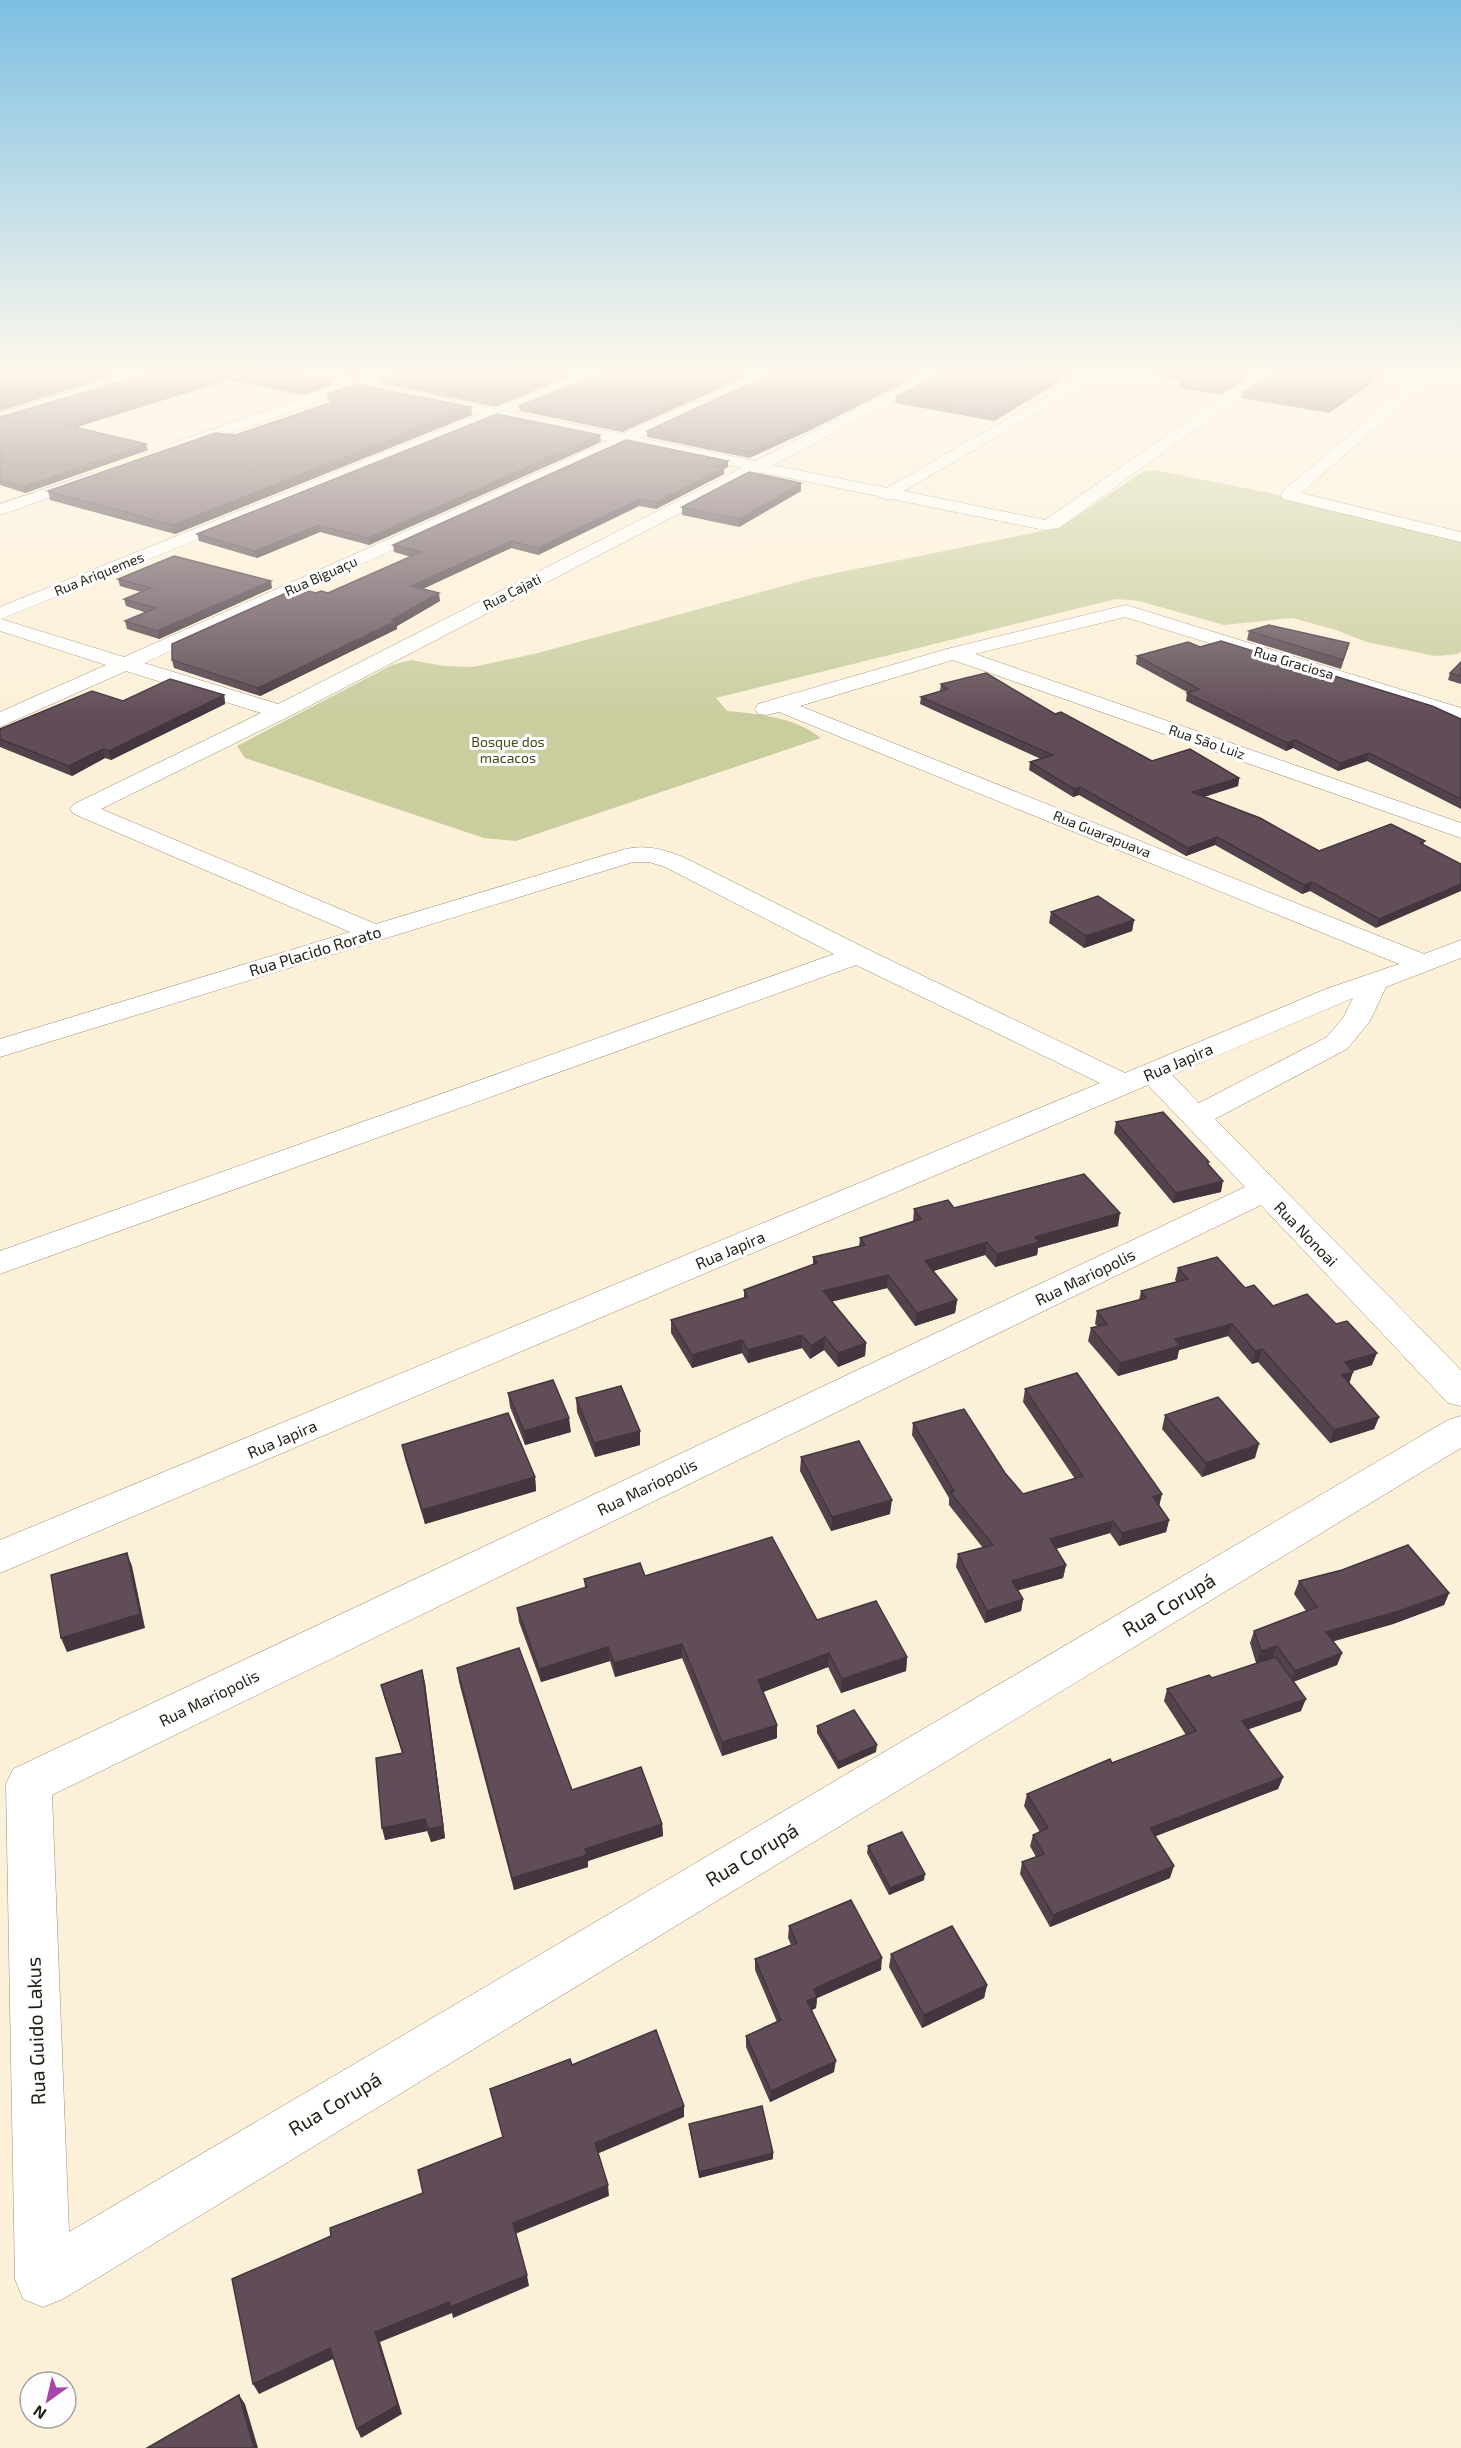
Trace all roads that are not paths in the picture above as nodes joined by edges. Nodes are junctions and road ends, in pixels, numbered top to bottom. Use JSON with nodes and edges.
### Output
{"nodes":[{"id":1,"x":40,"y":486,"type":"edge"},
{"id":2,"x":59,"y":486,"type":"edge"},
{"id":3,"x":316,"y":486,"type":"edge"},
{"id":4,"x":520,"y":486,"type":"edge"},
{"id":5,"x":717,"y":486,"type":"edge"},
{"id":6,"x":845,"y":486,"type":"edge"},
{"id":7,"x":901,"y":486,"type":"edge"},
{"id":8,"x":1106,"y":486,"type":"edge"},
{"id":9,"x":1297,"y":486,"type":"edge"},
{"id":10,"x":886,"y":495,"type":"junction"},
{"id":11,"x":0,"y":498,"type":"edge"},
{"id":12,"x":0,"y":510,"type":"edge"},
{"id":13,"x":1458,"y":533,"type":"edge"},
{"id":14,"x":0,"y":614,"type":"edge"},
{"id":15,"x":0,"y":625,"type":"edge"},
{"id":16,"x":954,"y":653,"type":"junction"},
{"id":17,"x":125,"y":664,"type":"junction"},
{"id":18,"x":280,"y":712,"type":"junction"},
{"id":19,"x":1461,"y":715,"type":"edge"},
{"id":20,"x":0,"y":720,"type":"edge"},
{"id":21,"x":1461,"y":831,"type":"edge"},
{"id":22,"x":374,"y":933,"type":"junction"},
{"id":23,"x":1461,"y":948,"type":"edge"},
{"id":24,"x":857,"y":955,"type":"junction"},
{"id":25,"x":1424,"y":964,"type":"junction"},
{"id":26,"x":1375,"y":981,"type":"junction"},
{"id":27,"x":0,"y":1048,"type":"edge"},
{"id":28,"x":1138,"y":1078,"type":"junction"},
{"id":29,"x":1195,"y":1117,"type":"junction"},
{"id":30,"x":1264,"y":1191,"type":"junction"},
{"id":31,"x":0,"y":1263,"type":"edge"},
{"id":32,"x":1461,"y":1393,"type":"edge"},
{"id":33,"x":1461,"y":1430,"type":"edge"},
{"id":34,"x":0,"y":1557,"type":"edge"},
{"id":35,"x":29,"y":1784,"type":"joint"},
{"id":36,"x":43,"y":2279,"type":"joint"}],
"edges":[{"from":1,"to":11,"type":"street"},
{"from":2,"to":12,"type":"street"},
{"from":3,"to":14,"type":"street","name":"Rua Ariquemes"},
{"from":4,"to":17,"type":"street","name":"Rua Biguaçu"},
{"from":5,"to":18,"type":"street","name":"Rua Cajati"},
{"from":6,"to":10,"type":"street"},
{"from":7,"to":10,"type":"street"},
{"from":8,"to":10,"type":"street"},
{"from":9,"to":13,"type":"street"},
{"from":15,"to":17,"type":"street"},
{"from":16,"to":19,"type":"street","name":"Rua Graciosa"},
{"from":16,"to":21,"type":"street","name":"Rua São Luiz"},
{"from":16,"to":25,"type":"street","name":"Rua Guarapuava"},
{"from":17,"to":18,"type":"street"},
{"from":17,"to":20,"type":"street","name":"Rua Biguaçu"},
{"from":18,"to":22,"type":"street","name":"Rua Cajati"},
{"from":22,"to":24,"type":"street","name":"Rua Placido Rorato"},
{"from":22,"to":27,"type":"street","name":"Rua Placido Rorato"},
{"from":23,"to":25,"type":"street","name":"Rua Japira"},
{"from":24,"to":28,"type":"street"},
{"from":24,"to":31,"type":"street"},
{"from":25,"to":26,"type":"street","name":"Rua Japira"},
{"from":26,"to":28,"type":"street","name":"Rua Japira"},
{"from":26,"to":29,"type":"street"},
{"from":28,"to":29,"type":"street","name":"Rua Nonoai"},
{"from":28,"to":34,"type":"street","name":"Rua Japira"},
{"from":29,"to":30,"type":"street","name":"Rua Nonoai"},
{"from":30,"to":32,"type":"street","name":"Rua Nonoai"},
{"from":30,"to":35,"type":"street","name":"Rua Mariopolis"},
{"from":33,"to":36,"type":"street","name":"Rua Corupá"},
{"from":35,"to":36,"type":"street","name":"Rua Guido Lakus"}]}
